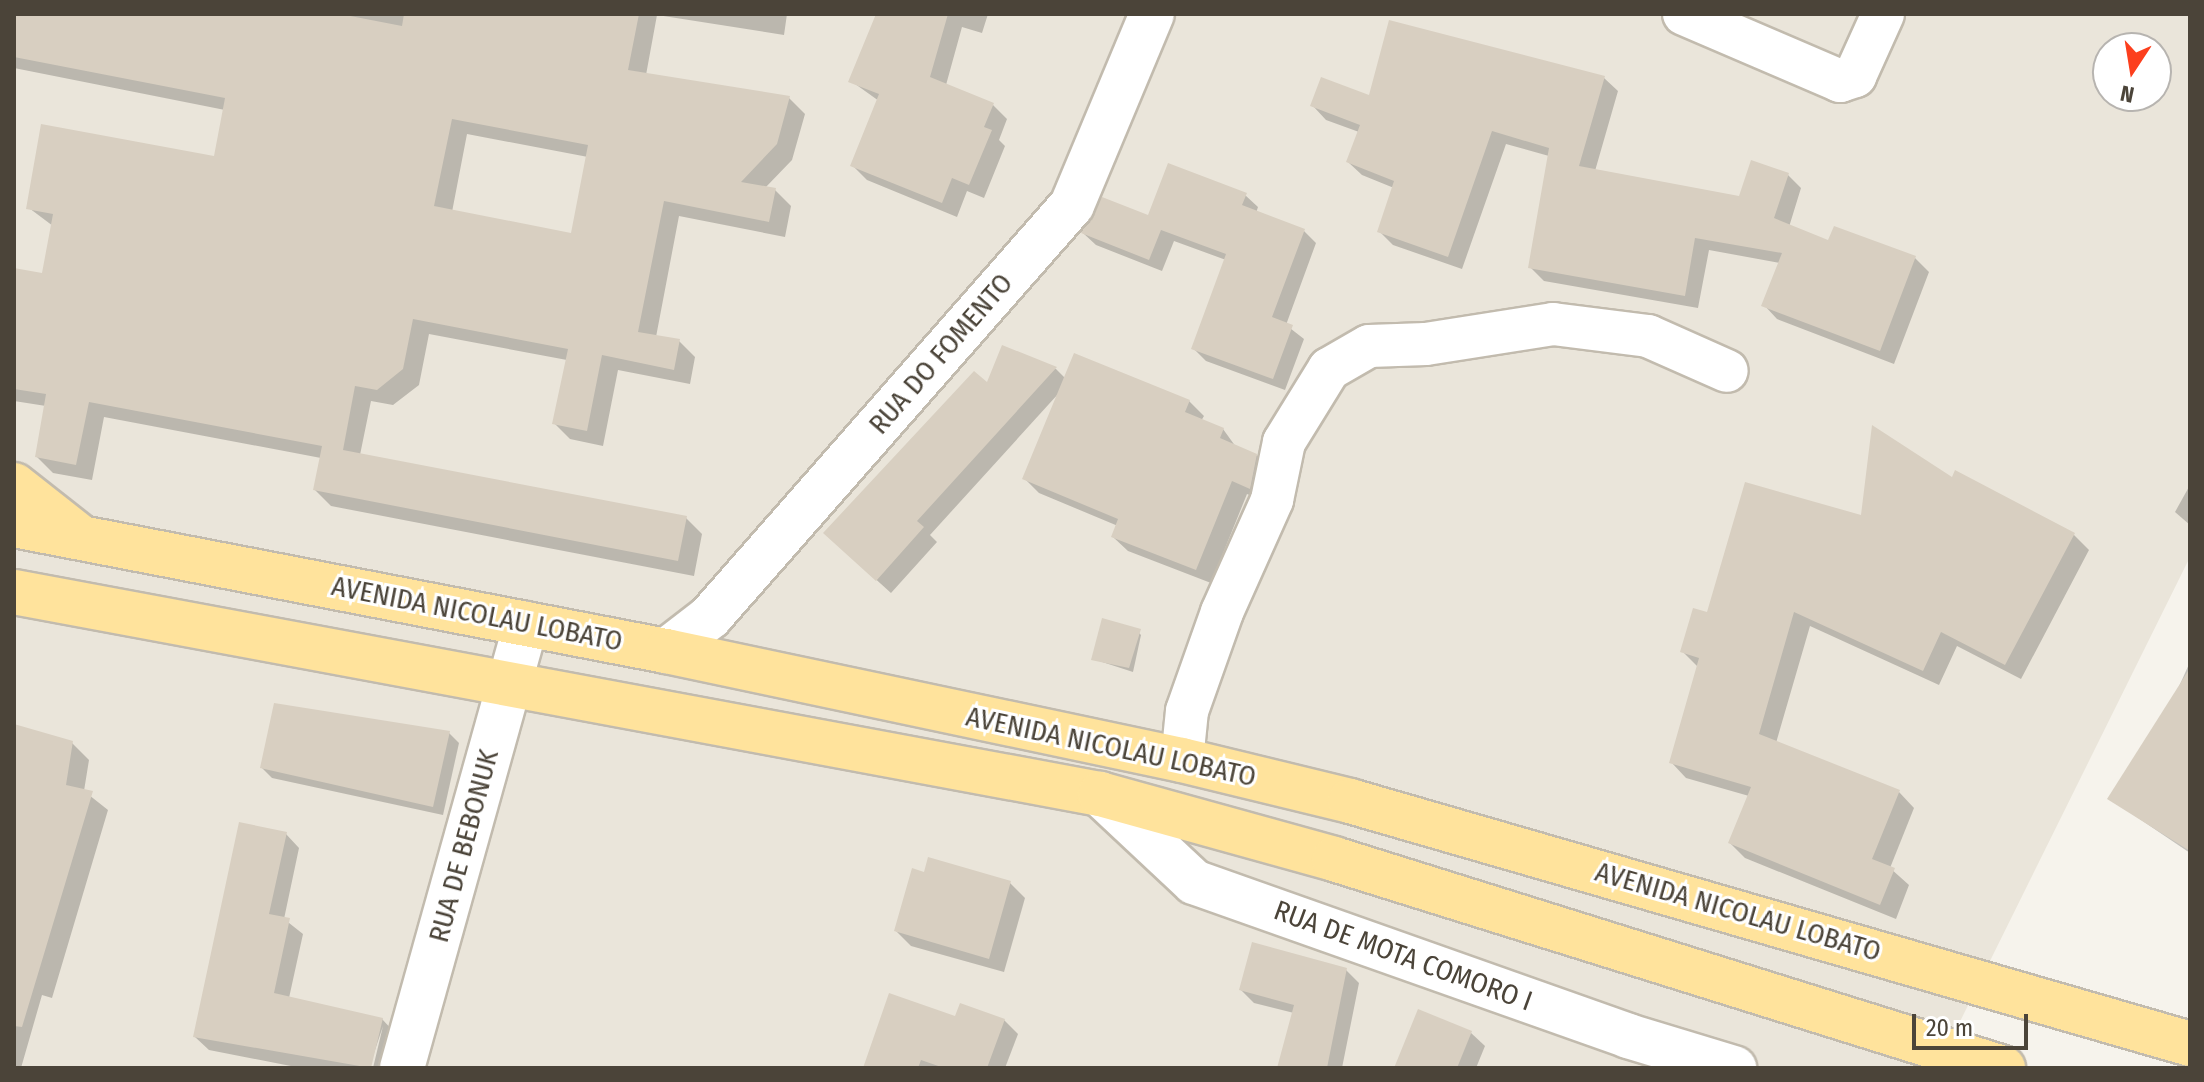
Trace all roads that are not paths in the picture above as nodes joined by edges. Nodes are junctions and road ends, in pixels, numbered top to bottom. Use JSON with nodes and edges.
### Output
{"nodes":[{"id":1,"x":1152,"y":14,"type":"edge"},
{"id":2,"x":1684,"y":14,"type":"edge"},
{"id":3,"x":1883,"y":14,"type":"edge"},
{"id":4,"x":1727,"y":371,"type":"dead end"},
{"id":5,"x":14,"y":485,"type":"edge"},
{"id":6,"x":14,"y":525,"type":"edge"},
{"id":7,"x":81,"y":538,"type":"junction"},
{"id":8,"x":14,"y":592,"type":"edge"},
{"id":9,"x":526,"y":624,"type":"junction"},
{"id":10,"x":666,"y":651,"type":"junction"},
{"id":11,"x":508,"y":684,"type":"junction"},
{"id":12,"x":1182,"y":760,"type":"junction"},
{"id":13,"x":1100,"y":794,"type":"junction"},
{"id":14,"x":2190,"y":1044,"type":"edge"},
{"id":15,"x":402,"y":1068,"type":"edge"},
{"id":16,"x":1734,"y":1068,"type":"edge"},
{"id":17,"x":2003,"y":1068,"type":"edge"}],
"edges":[{"from":1,"to":10,"type":"street","name":"RUA DO FOMENTO"},
{"from":2,"to":3,"type":"street"},
{"from":4,"to":12,"type":"street"},
{"from":5,"to":7,"type":"main road"},
{"from":6,"to":7,"type":"main road","name":"AVENIDA NICOLAU LOBATO"},
{"from":7,"to":9,"type":"main road","name":"AVENIDA NICOLAU LOBATO"},
{"from":8,"to":11,"type":"main road","name":"AVENIDA NICOLAU LOBATO"},
{"from":9,"to":10,"type":"main road","name":"AVENIDA NICOLAU LOBATO"},
{"from":9,"to":11,"type":"street","name":"RUA DE BEBONUK"},
{"from":10,"to":12,"type":"main road","name":"AVENIDA NICOLAU LOBATO"},
{"from":11,"to":13,"type":"main road","name":"AVENIDA NICOLAU LOBATO"},
{"from":11,"to":15,"type":"street","name":"RUA DE BEBONUK"},
{"from":12,"to":14,"type":"main road","name":"AVENIDA NICOLAU LOBATO"},
{"from":13,"to":16,"type":"street","name":"RUA DE MOTA COMORO I"},
{"from":13,"to":17,"type":"main road","name":"AVENIDA NICOLAU LOBATO"}]}
